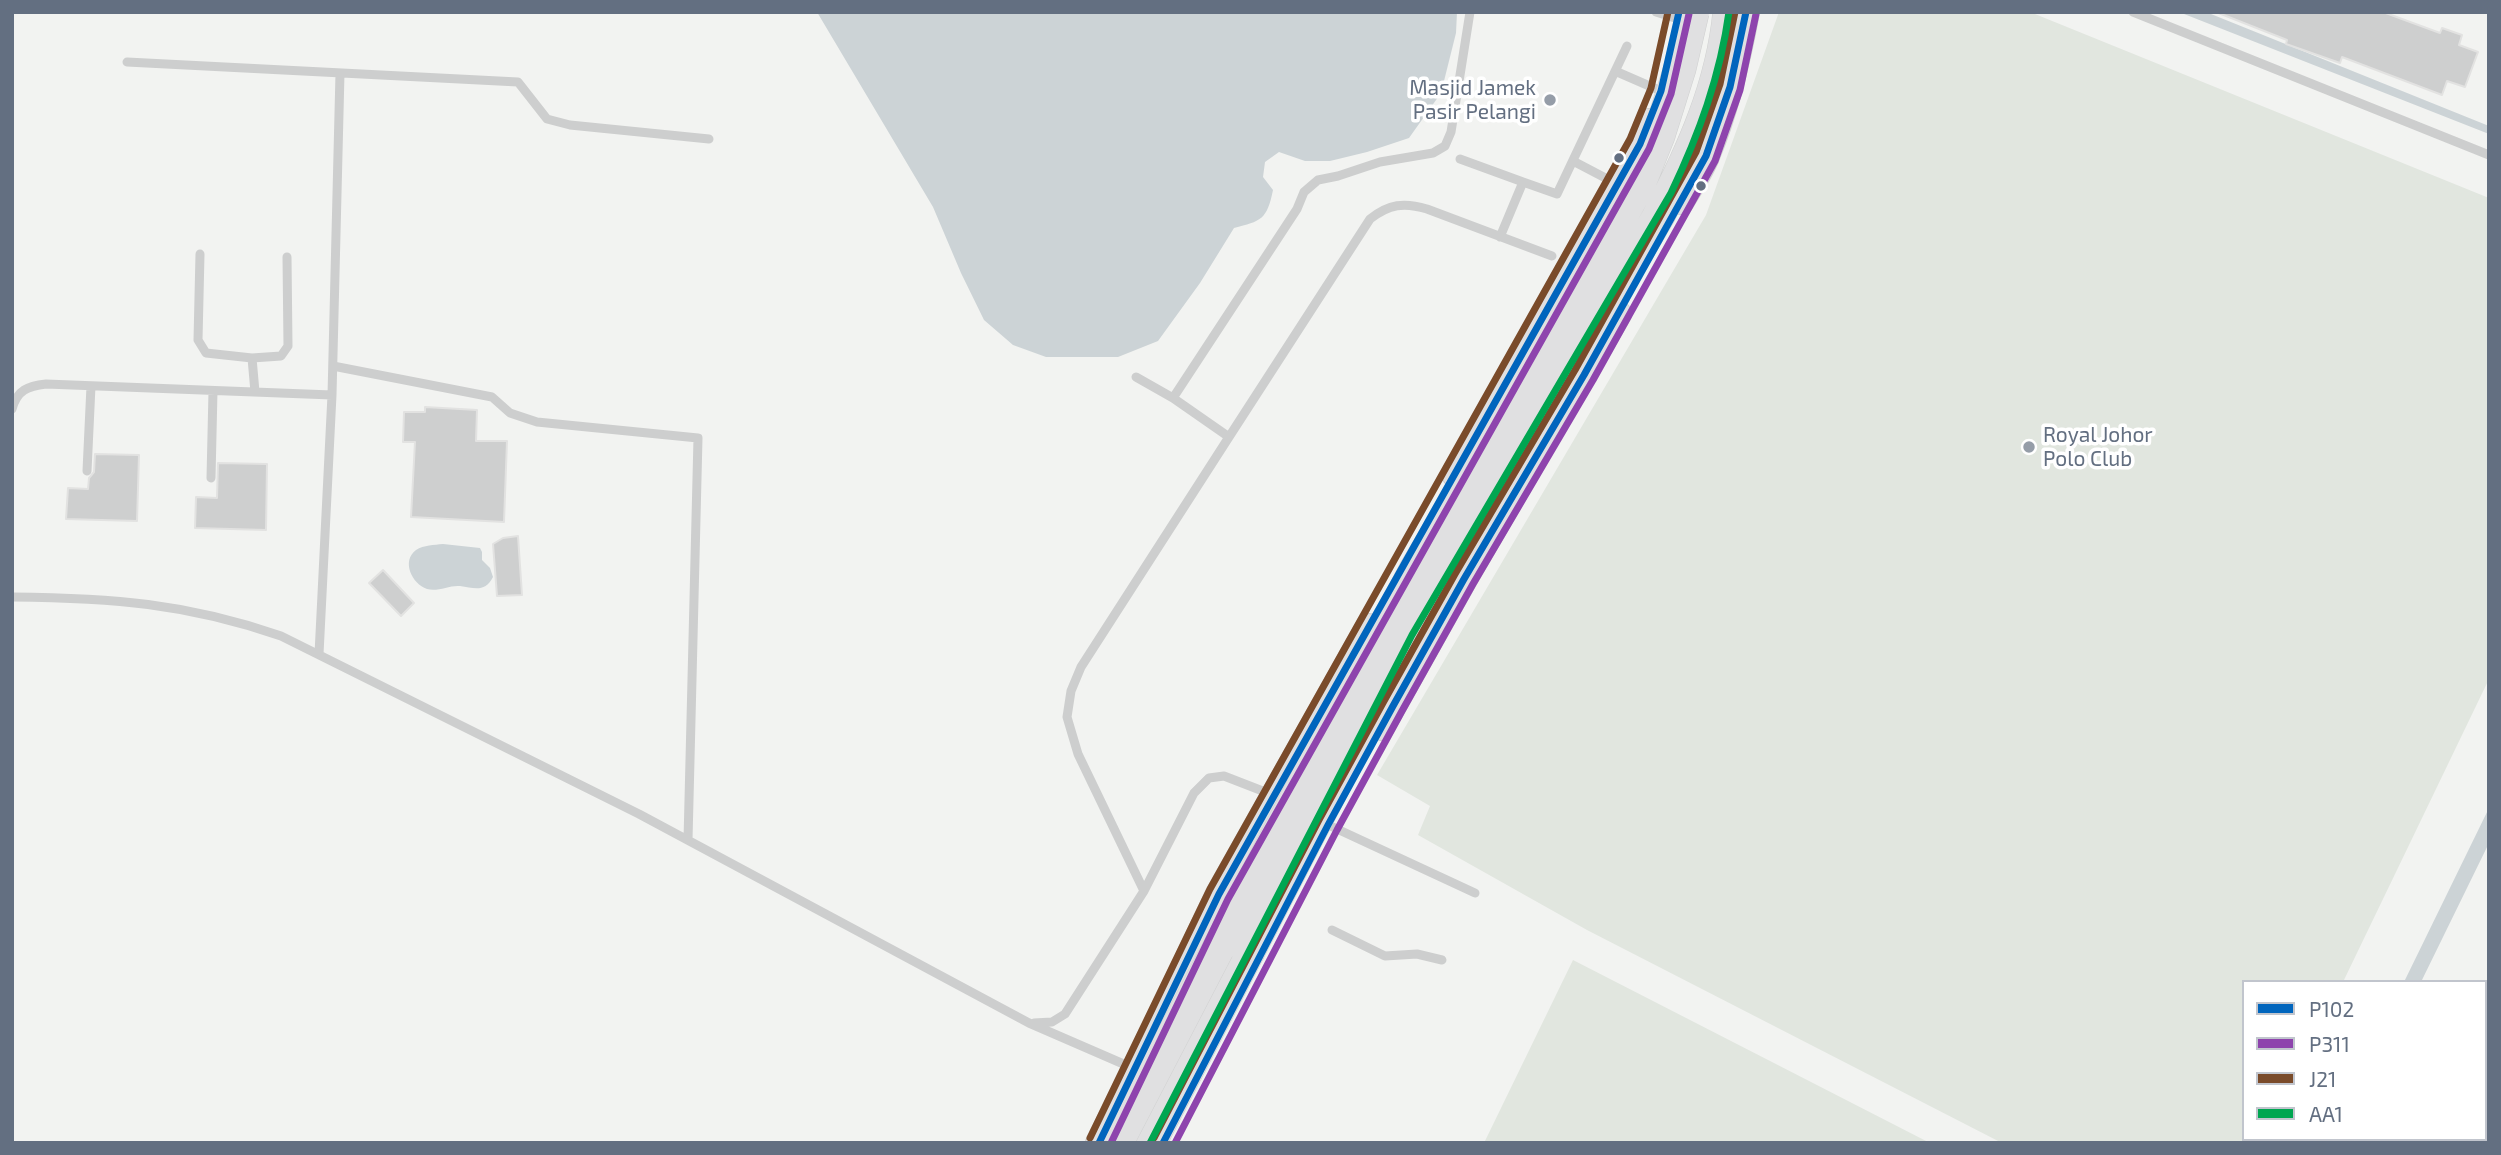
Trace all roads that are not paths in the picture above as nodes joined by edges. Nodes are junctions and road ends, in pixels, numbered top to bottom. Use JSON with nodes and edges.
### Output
{"nodes":[{"id":1,"x":1470,"y":12,"type":"edge"},
{"id":2,"x":1728,"y":12,"type":"edge"},
{"id":3,"x":1746,"y":12,"type":"edge"},
{"id":4,"x":2133,"y":12,"type":"edge"},
{"id":5,"x":1676,"y":14,"type":"edge"},
{"id":6,"x":1627,"y":46,"type":"dead end"},
{"id":7,"x":127,"y":62,"type":"dead end"},
{"id":8,"x":1615,"y":71,"type":"junction"},
{"id":9,"x":340,"y":73,"type":"junction"},
{"id":10,"x":1661,"y":91,"type":"junction"},
{"id":11,"x":709,"y":139,"type":"dead end"},
{"id":12,"x":2489,"y":155,"type":"edge"},
{"id":13,"x":1460,"y":159,"type":"dead end"},
{"id":14,"x":1573,"y":161,"type":"junction"},
{"id":15,"x":1523,"y":182,"type":"junction"},
{"id":16,"x":1618,"y":184,"type":"junction"},
{"id":17,"x":1500,"y":237,"type":"junction"},
{"id":18,"x":200,"y":254,"type":"dead end"},
{"id":19,"x":1552,"y":256,"type":"dead end"},
{"id":20,"x":287,"y":257,"type":"dead end"},
{"id":21,"x":252,"y":358,"type":"junction"},
{"id":22,"x":332,"y":366,"type":"junction"},
{"id":23,"x":1136,"y":377,"type":"dead end"},
{"id":24,"x":91,"y":386,"type":"junction"},
{"id":25,"x":213,"y":391,"type":"junction"},
{"id":26,"x":255,"y":392,"type":"junction"},
{"id":27,"x":332,"y":395,"type":"junction"},
{"id":28,"x":1173,"y":398,"type":"junction"},
{"id":29,"x":12,"y":409,"type":"edge"},
{"id":30,"x":1229,"y":437,"type":"junction"},
{"id":31,"x":87,"y":471,"type":"dead end"},
{"id":32,"x":211,"y":478,"type":"dead end"},
{"id":33,"x":12,"y":597,"type":"edge"},
{"id":34,"x":319,"y":654,"type":"junction"},
{"id":35,"x":1273,"y":795,"type":"junction"},
{"id":36,"x":1328,"y":825,"type":"junction"},
{"id":37,"x":688,"y":840,"type":"junction"},
{"id":38,"x":1144,"y":891,"type":"junction"},
{"id":39,"x":1475,"y":893,"type":"dead end"},
{"id":40,"x":1332,"y":930,"type":"dead end"},
{"id":41,"x":1442,"y":960,"type":"dead end"},
{"id":42,"x":1029,"y":1023,"type":"junction"},
{"id":43,"x":1136,"y":1070,"type":"junction"},
{"id":44,"x":1099,"y":1143,"type":"edge"},
{"id":45,"x":1118,"y":1143,"type":"edge"},
{"id":46,"x":1150,"y":1143,"type":"edge"},
{"id":47,"x":1163,"y":1143,"type":"edge"}],
"edges":[{"from":1,"to":28,"type":"lane"},
{"from":2,"to":46,"type":"highway","bridge":true},
{"from":3,"to":36,"type":"main road"},
{"from":4,"to":12,"type":"lane"},
{"from":5,"to":10,"type":"main road"},
{"from":5,"to":45,"type":"highway","bridge":true},
{"from":6,"to":8,"type":"lane"},
{"from":7,"to":9,"type":"lane"},
{"from":8,"to":10,"type":"lane"},
{"from":8,"to":14,"type":"lane"},
{"from":9,"to":11,"type":"lane"},
{"from":9,"to":22,"type":"lane"},
{"from":10,"to":16,"type":"main road"},
{"from":13,"to":15,"type":"lane"},
{"from":14,"to":15,"type":"lane"},
{"from":14,"to":16,"type":"lane"},
{"from":15,"to":17,"type":"lane"},
{"from":16,"to":35,"type":"main road"},
{"from":17,"to":19,"type":"lane"},
{"from":17,"to":30,"type":"lane"},
{"from":18,"to":21,"type":"lane"},
{"from":20,"to":21,"type":"lane"},
{"from":21,"to":26,"type":"lane"},
{"from":22,"to":27,"type":"lane"},
{"from":22,"to":37,"type":"lane"},
{"from":23,"to":28,"type":"lane"},
{"from":24,"to":25,"type":"lane"},
{"from":24,"to":29,"type":"lane"},
{"from":24,"to":31,"type":"lane"},
{"from":25,"to":26,"type":"lane"},
{"from":25,"to":32,"type":"lane"},
{"from":26,"to":27,"type":"lane"},
{"from":27,"to":34,"type":"lane"},
{"from":28,"to":30,"type":"lane"},
{"from":30,"to":38,"type":"lane"},
{"from":33,"to":34,"type":"lane"},
{"from":34,"to":37,"type":"lane"},
{"from":35,"to":36,"type":"lane"},
{"from":35,"to":38,"type":"lane"},
{"from":35,"to":43,"type":"main road"},
{"from":36,"to":39,"type":"lane"},
{"from":36,"to":47,"type":"main road"},
{"from":37,"to":42,"type":"lane"},
{"from":38,"to":42,"type":"lane"},
{"from":40,"to":41,"type":"lane"},
{"from":42,"to":43,"type":"lane"},
{"from":43,"to":44,"type":"main road"}]}
